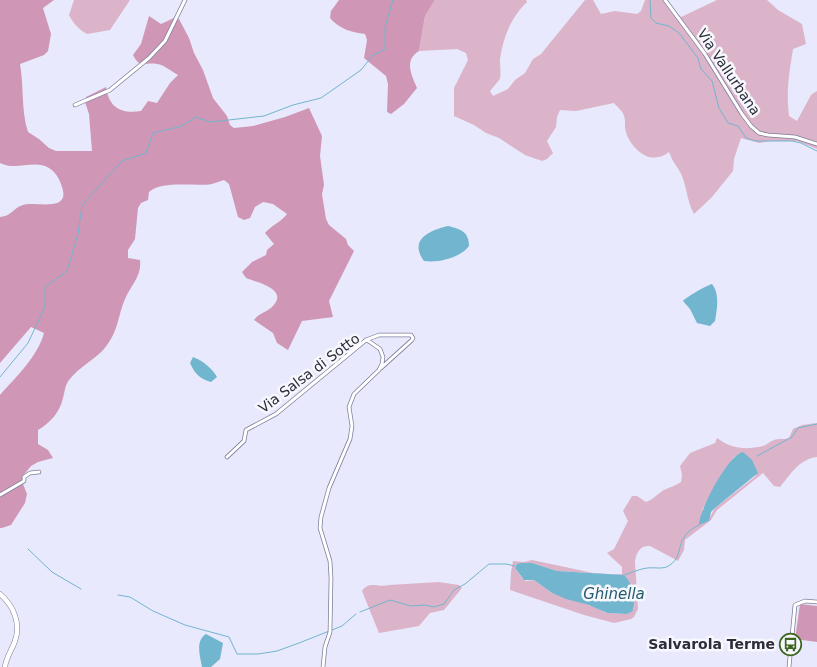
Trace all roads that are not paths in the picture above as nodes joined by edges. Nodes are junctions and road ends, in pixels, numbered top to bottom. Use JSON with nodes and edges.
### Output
{"nodes":[{"id":1,"x":186,"y":0,"type":"edge"},
{"id":2,"x":665,"y":0,"type":"edge"},
{"id":3,"x":75,"y":105,"type":"dead end"},
{"id":4,"x":817,"y":144,"type":"edge"},
{"id":5,"x":366,"y":340,"type":"junction"},
{"id":6,"x":379,"y":370,"type":"junction"},
{"id":7,"x":227,"y":457,"type":"dead end"},
{"id":8,"x":39,"y":472,"type":"dead end"},
{"id":9,"x":0,"y":495,"type":"edge"},
{"id":10,"x":0,"y":594,"type":"edge"},
{"id":11,"x":817,"y":602,"type":"edge"},
{"id":12,"x":5,"y":667,"type":"edge"},
{"id":13,"x":323,"y":667,"type":"edge"},
{"id":14,"x":789,"y":667,"type":"edge"}],
"edges":[{"from":1,"to":3,"type":"street"},
{"from":2,"to":4,"type":"street","name":"Via Vallurbana"},
{"from":5,"to":6,"type":"street","name":"Via Salsa di Sotto"},
{"from":5,"to":6,"type":"street"},
{"from":5,"to":7,"type":"street","name":"Via Salsa di Sotto"},
{"from":6,"to":13,"type":"street"},
{"from":8,"to":9,"type":"street"},
{"from":10,"to":12,"type":"main road"},
{"from":11,"to":14,"type":"street"}]}
